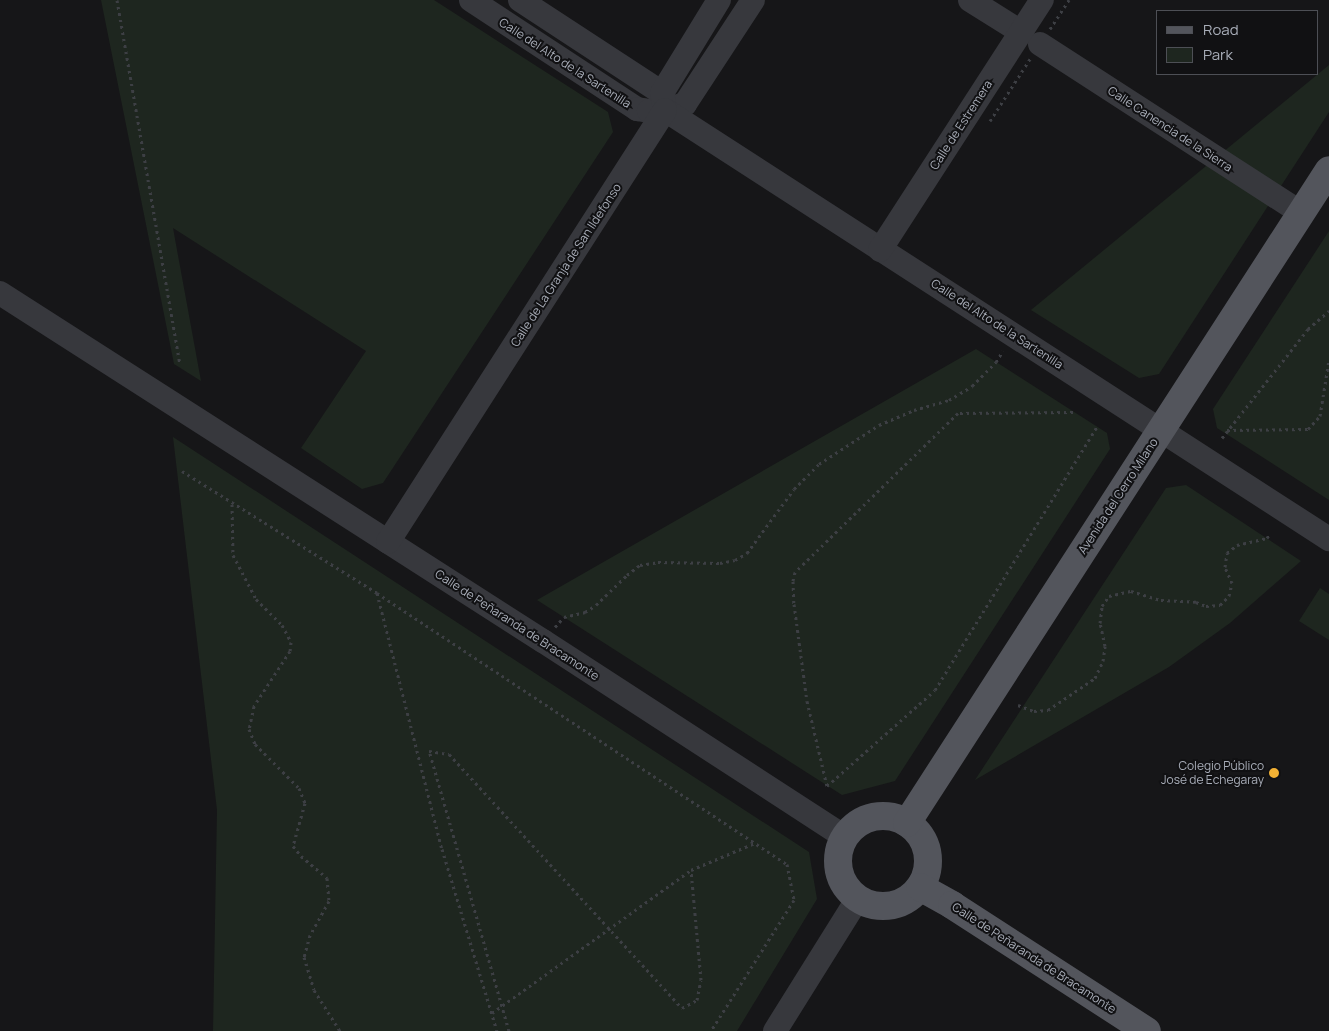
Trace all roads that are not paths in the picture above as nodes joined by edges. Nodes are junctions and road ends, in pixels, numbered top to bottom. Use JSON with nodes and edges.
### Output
{"nodes":[{"id":1,"x":471,"y":0,"type":"edge"},
{"id":2,"x":520,"y":0,"type":"edge"},
{"id":3,"x":720,"y":0,"type":"edge"},
{"id":4,"x":753,"y":0,"type":"edge"},
{"id":5,"x":970,"y":0,"type":"edge"},
{"id":6,"x":1042,"y":0,"type":"edge"},
{"id":7,"x":1030,"y":38,"type":"junction"},
{"id":8,"x":663,"y":102,"type":"junction"},
{"id":9,"x":1329,"y":170,"type":"edge"},
{"id":10,"x":1301,"y":213,"type":"junction"},
{"id":11,"x":880,"y":250,"type":"junction"},
{"id":12,"x":0,"y":293,"type":"edge"},
{"id":13,"x":1160,"y":430,"type":"junction"},
{"id":14,"x":1329,"y":539,"type":"edge"},
{"id":15,"x":388,"y":542,"type":"junction"},
{"id":16,"x":907,"y":823,"type":"junction"},
{"id":17,"x":844,"y":837,"type":"junction"},
{"id":18,"x":920,"y":887,"type":"junction"},
{"id":19,"x":858,"y":898,"type":"junction"},
{"id":20,"x":775,"y":1031,"type":"edge"},
{"id":21,"x":1147,"y":1031,"type":"edge"}],
"edges":[{"from":1,"to":8,"type":"street","name":"Calle del Alto de la Sartenilla"},
{"from":2,"to":8,"type":"street","name":"Calle del Alto de la Sartenilla"},
{"from":3,"to":8,"type":"street","name":"Calle de La Granja de San Ildefonso"},
{"from":4,"to":8,"type":"street"},
{"from":5,"to":7,"type":"street","name":"Calle Canencia de la Sierra"},
{"from":6,"to":7,"type":"street","name":"Calle de Estremera"},
{"from":7,"to":10,"type":"street","name":"Calle Canencia de la Sierra"},
{"from":7,"to":11,"type":"street","name":"Calle de Estremera"},
{"from":8,"to":11,"type":"street","name":"Calle del Alto de la Sartenilla"},
{"from":8,"to":15,"type":"street","name":"Calle de La Granja de San Ildefonso"},
{"from":9,"to":10,"type":"main road","name":"Avenida del Cerro Milano"},
{"from":10,"to":13,"type":"main road","name":"Avenida del Cerro Milano"},
{"from":11,"to":13,"type":"street","name":"Calle del Alto de la Sartenilla"},
{"from":12,"to":15,"type":"street","name":"Calle de Peñaranda de Bracamonte"},
{"from":13,"to":14,"type":"street","name":"Calle del Alto de la Sartenilla"},
{"from":13,"to":16,"type":"main road","name":"Avenida del Cerro Milano"},
{"from":15,"to":17,"type":"street","name":"Calle de Peñaranda de Bracamonte"},
{"from":16,"to":17,"type":"main road"},
{"from":16,"to":18,"type":"main road"},
{"from":17,"to":19,"type":"main road"},
{"from":18,"to":19,"type":"main road"},
{"from":18,"to":21,"type":"main road","name":"Calle de Peñaranda de Bracamonte"},
{"from":19,"to":20,"type":"street"}]}
